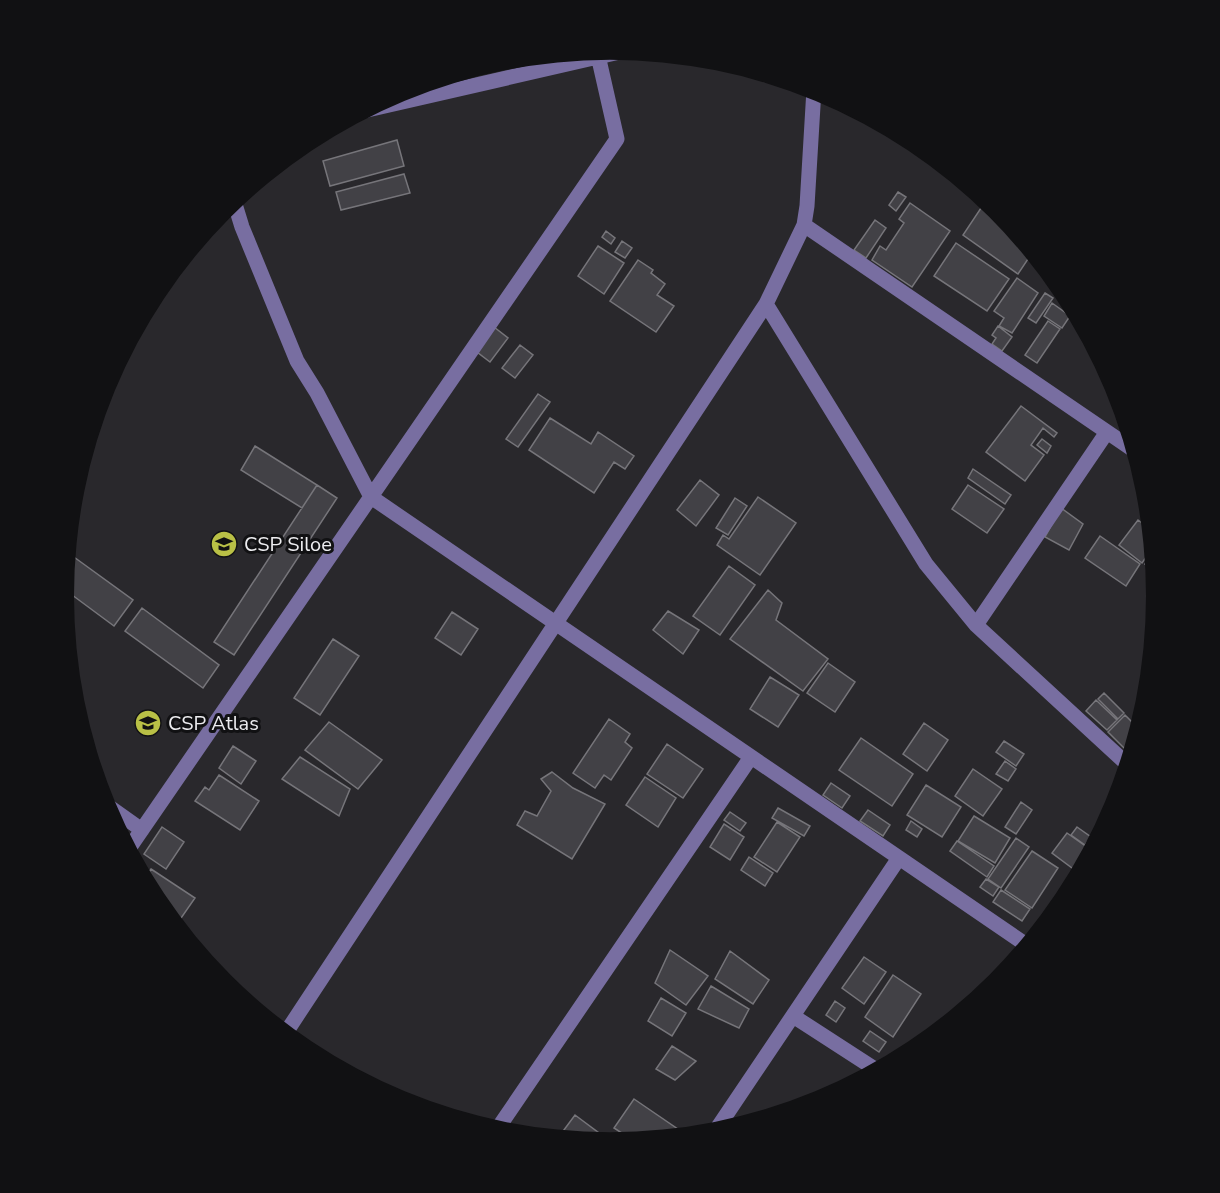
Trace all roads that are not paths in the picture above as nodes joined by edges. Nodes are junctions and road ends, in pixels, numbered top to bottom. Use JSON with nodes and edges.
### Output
{"nodes":[{"id":1,"x":599,"y":60,"type":"edge"},
{"id":2,"x":564,"y":62,"type":"edge"},
{"id":3,"x":813,"y":100,"type":"edge"},
{"id":4,"x":406,"y":101,"type":"edge"},
{"id":5,"x":237,"y":211,"type":"edge"},
{"id":6,"x":804,"y":225,"type":"junction"},
{"id":7,"x":766,"y":304,"type":"junction"},
{"id":8,"x":1107,"y":432,"type":"junction"},
{"id":9,"x":1124,"y":443,"type":"edge"},
{"id":10,"x":371,"y":497,"type":"junction"},
{"id":11,"x":556,"y":623,"type":"junction"},
{"id":12,"x":976,"y":625,"type":"junction"},
{"id":13,"x":751,"y":756,"type":"junction"},
{"id":14,"x":1121,"y":759,"type":"edge"},
{"id":15,"x":120,"y":814,"type":"edge"},
{"id":16,"x":142,"y":830,"type":"junction"},
{"id":17,"x":133,"y":842,"type":"edge"},
{"id":18,"x":899,"y":858,"type":"junction"},
{"id":19,"x":1021,"y":941,"type":"edge"},
{"id":20,"x":793,"y":1016,"type":"junction"},
{"id":21,"x":290,"y":1027,"type":"edge"},
{"id":22,"x":870,"y":1066,"type":"edge"},
{"id":23,"x":722,"y":1121,"type":"edge"},
{"id":24,"x":502,"y":1122,"type":"edge"}],
"edges":[{"from":1,"to":10,"type":"street"},
{"from":2,"to":4,"type":"street"},
{"from":3,"to":6,"type":"street"},
{"from":5,"to":10,"type":"street"},
{"from":6,"to":7,"type":"street"},
{"from":6,"to":8,"type":"street"},
{"from":7,"to":11,"type":"street"},
{"from":7,"to":12,"type":"street"},
{"from":8,"to":9,"type":"street"},
{"from":8,"to":12,"type":"street"},
{"from":10,"to":11,"type":"street"},
{"from":10,"to":16,"type":"street"},
{"from":11,"to":13,"type":"street"},
{"from":11,"to":21,"type":"street"},
{"from":12,"to":14,"type":"street"},
{"from":13,"to":18,"type":"street"},
{"from":13,"to":24,"type":"street"},
{"from":15,"to":16,"type":"street"},
{"from":16,"to":17,"type":"street"},
{"from":18,"to":19,"type":"street"},
{"from":18,"to":20,"type":"street"},
{"from":20,"to":22,"type":"street"},
{"from":20,"to":23,"type":"street"}]}
